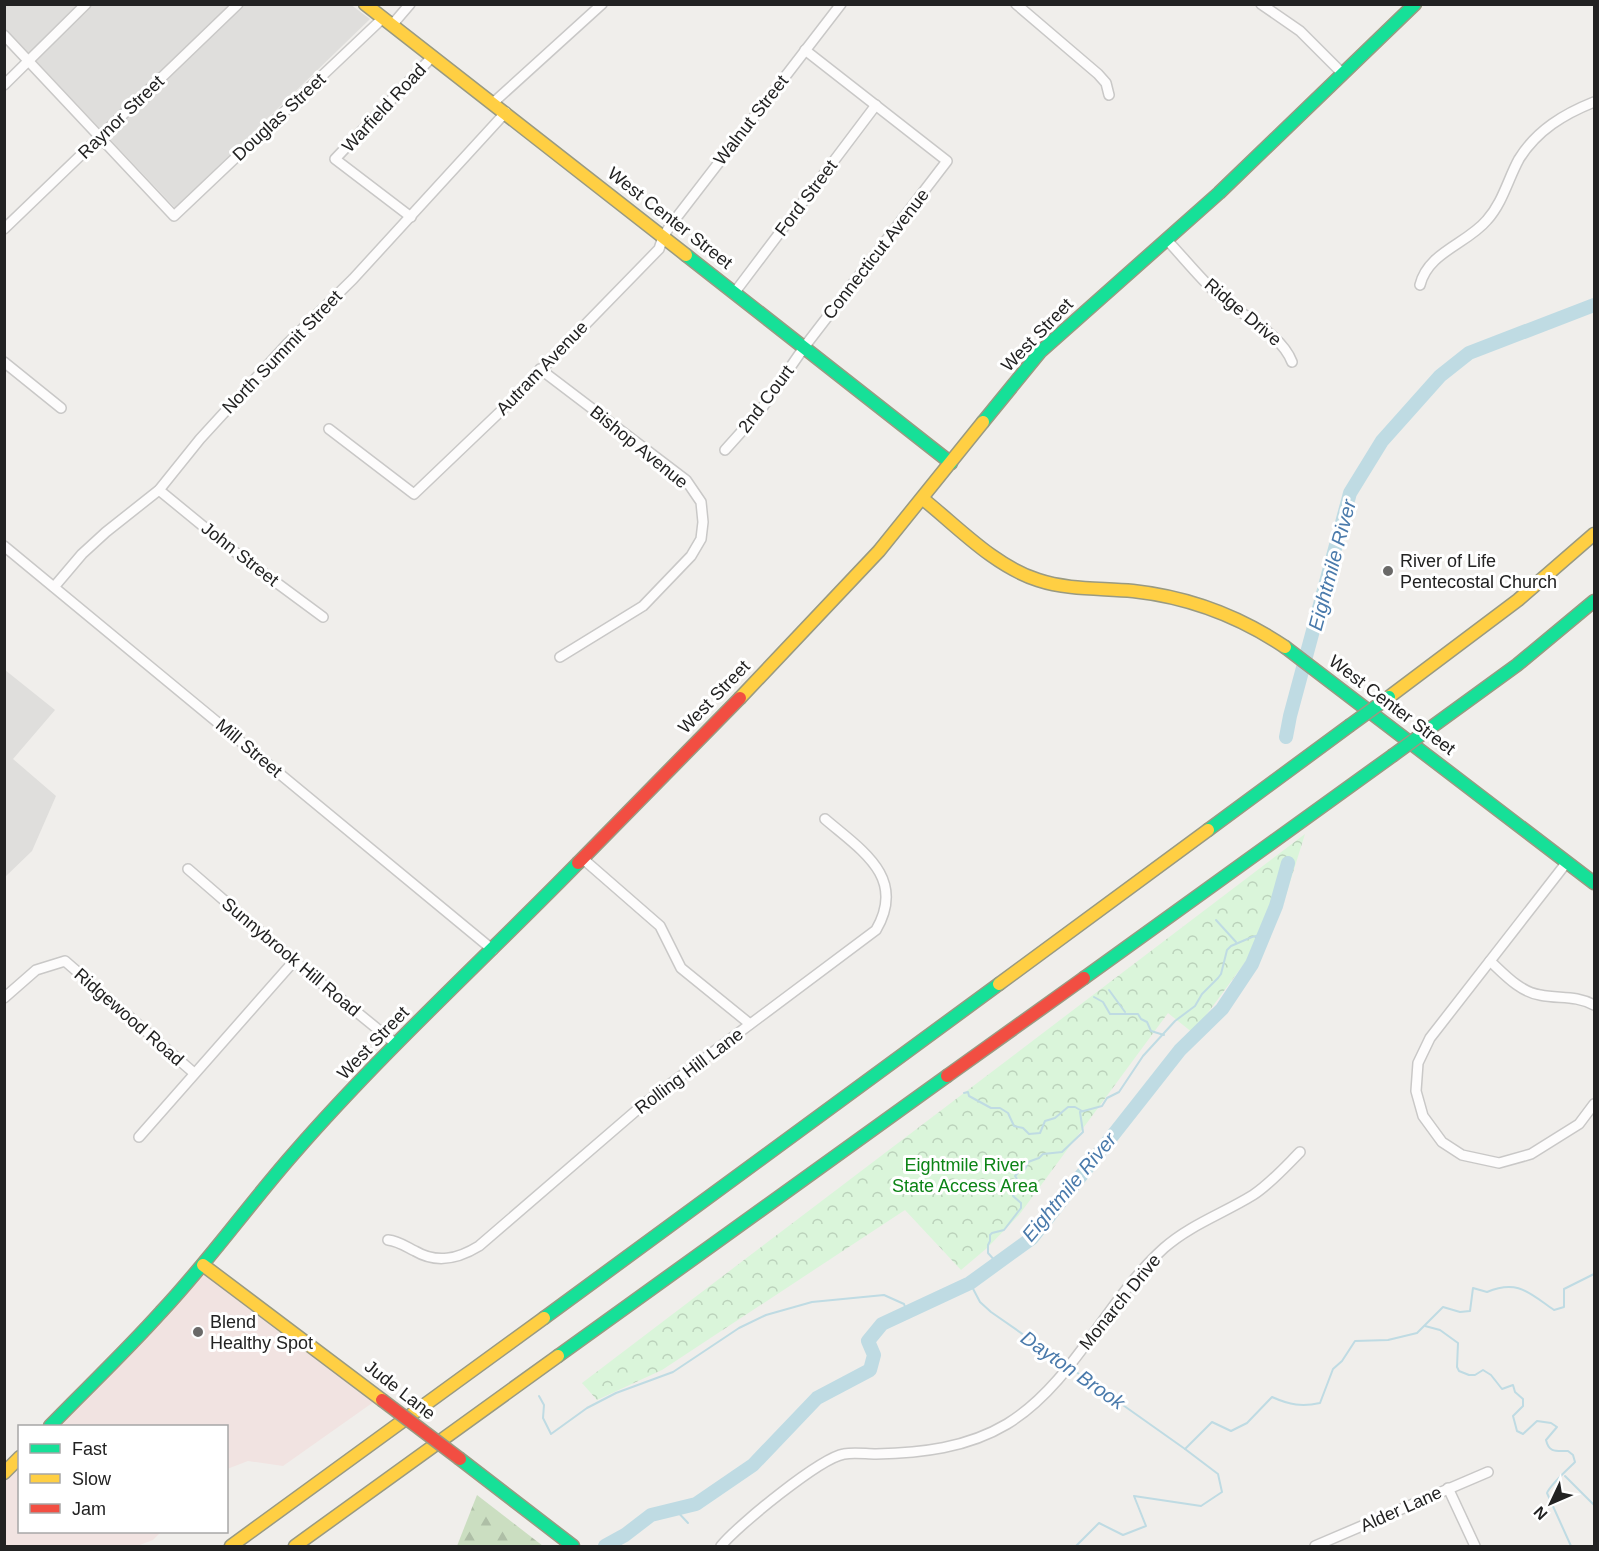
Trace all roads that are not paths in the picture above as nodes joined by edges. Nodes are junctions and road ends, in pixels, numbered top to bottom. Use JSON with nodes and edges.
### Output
{"nodes":[{"id":1,"x":86,"y":4,"type":"edge"},
{"id":2,"x":238,"y":4,"type":"edge"},
{"id":3,"x":365,"y":4,"type":"edge"},
{"id":4,"x":410,"y":4,"type":"edge"},
{"id":5,"x":602,"y":4,"type":"edge"},
{"id":6,"x":841,"y":4,"type":"edge"},
{"id":7,"x":1016,"y":4,"type":"edge"},
{"id":8,"x":1261,"y":4,"type":"edge"},
{"id":9,"x":1415,"y":4,"type":"edge"},
{"id":10,"x":388,"y":22,"type":"junction"},
{"id":11,"x":4,"y":35,"type":"edge"},
{"id":12,"x":805,"y":50,"type":"junction"},
{"id":13,"x":433,"y":56,"type":"junction"},
{"id":14,"x":28,"y":60,"type":"junction"},
{"id":15,"x":1343,"y":74,"type":"junction"},
{"id":16,"x":4,"y":85,"type":"edge"},
{"id":17,"x":1109,"y":95,"type":"dead end"},
{"id":18,"x":494,"y":102,"type":"junction"},
{"id":19,"x":1594,"y":102,"type":"edge"},
{"id":20,"x":876,"y":105,"type":"junction"},
{"id":21,"x":506,"y":111,"type":"junction"},
{"id":22,"x":99,"y":138,"type":"junction"},
{"id":23,"x":411,"y":217,"type":"junction"},
{"id":24,"x":4,"y":229,"type":"edge"},
{"id":25,"x":663,"y":237,"type":"junction"},
{"id":26,"x":1166,"y":239,"type":"junction"},
{"id":27,"x":1420,"y":285,"type":"dead end"},
{"id":28,"x":735,"y":291,"type":"junction"},
{"id":29,"x":805,"y":346,"type":"junction"},
{"id":30,"x":4,"y":362,"type":"edge"},
{"id":31,"x":1292,"y":362,"type":"dead end"},
{"id":32,"x":540,"y":369,"type":"junction"},
{"id":33,"x":61,"y":408,"type":"dead end"},
{"id":34,"x":329,"y":429,"type":"dead end"},
{"id":35,"x":725,"y":450,"type":"dead end"},
{"id":36,"x":951,"y":463,"type":"junction"},
{"id":37,"x":159,"y":490,"type":"junction"},
{"id":38,"x":923,"y":499,"type":"junction"},
{"id":39,"x":1594,"y":534,"type":"edge"},
{"id":40,"x":4,"y":546,"type":"edge"},
{"id":41,"x":54,"y":587,"type":"junction"},
{"id":42,"x":1594,"y":601,"type":"edge"},
{"id":43,"x":322,"y":617,"type":"dead end"},
{"id":44,"x":561,"y":657,"type":"dead end"},
{"id":45,"x":825,"y":819,"type":"dead end"},
{"id":46,"x":582,"y":858,"type":"junction"},
{"id":47,"x":1567,"y":862,"type":"junction"},
{"id":48,"x":188,"y":869,"type":"dead end"},
{"id":49,"x":1594,"y":883,"type":"edge"},
{"id":50,"x":493,"y":950,"type":"junction"},
{"id":51,"x":294,"y":961,"type":"junction"},
{"id":52,"x":1490,"y":961,"type":"junction"},
{"id":53,"x":4,"y":999,"type":"edge"},
{"id":54,"x":1594,"y":1005,"type":"edge"},
{"id":55,"x":750,"y":1024,"type":"junction"},
{"id":56,"x":396,"y":1044,"type":"junction"},
{"id":57,"x":194,"y":1073,"type":"junction"},
{"id":58,"x":1594,"y":1104,"type":"edge"},
{"id":59,"x":139,"y":1137,"type":"dead end"},
{"id":60,"x":1300,"y":1152,"type":"dead end"},
{"id":61,"x":387,"y":1240,"type":"dead end"},
{"id":62,"x":203,"y":1265,"type":"junction"},
{"id":63,"x":51,"y":1425,"type":"edge"},
{"id":64,"x":18,"y":1459,"type":"edge"},
{"id":65,"x":1488,"y":1472,"type":"dead end"},
{"id":66,"x":4,"y":1473,"type":"edge"},
{"id":67,"x":320,"y":1483,"type":"junction"},
{"id":68,"x":1448,"y":1488,"type":"junction"},
{"id":69,"x":219,"y":1546,"type":"edge"},
{"id":70,"x":231,"y":1546,"type":"edge"},
{"id":71,"x":295,"y":1546,"type":"edge"},
{"id":72,"x":573,"y":1546,"type":"edge"},
{"id":73,"x":721,"y":1546,"type":"edge"},
{"id":74,"x":1315,"y":1546,"type":"edge"},
{"id":75,"x":1475,"y":1546,"type":"edge"}],
"edges":[{"from":1,"to":14,"type":"street"},
{"from":2,"to":22,"type":"street","name":"Raynor Street"},
{"from":3,"to":10,"type":"main road","name":"West Center Street"},
{"from":4,"to":10,"type":"street","name":"Douglas Street"},
{"from":5,"to":18,"type":"street"},
{"from":6,"to":12,"type":"street","name":"Walnut Street"},
{"from":7,"to":17,"type":"street"},
{"from":8,"to":15,"type":"street"},
{"from":9,"to":15,"type":"main road","name":"West Street"},
{"from":10,"to":13,"type":"main road","name":"West Center Street"},
{"from":10,"to":22,"type":"street","name":"Douglas Street"},
{"from":11,"to":14,"type":"street"},
{"from":12,"to":20,"type":"street"},
{"from":12,"to":25,"type":"street","name":"Walnut Street"},
{"from":13,"to":18,"type":"main road","name":"West Center Street"},
{"from":13,"to":23,"type":"street","name":"Warfield Road"},
{"from":14,"to":16,"type":"street"},
{"from":14,"to":22,"type":"street"},
{"from":15,"to":26,"type":"main road","name":"West Street"},
{"from":18,"to":21,"type":"main road","name":"West Center Street"},
{"from":19,"to":27,"type":"street"},
{"from":20,"to":28,"type":"street","name":"Ford Street"},
{"from":20,"to":29,"type":"street","name":"Connecticut Avenue"},
{"from":21,"to":23,"type":"street","name":"North Summit Street"},
{"from":21,"to":25,"type":"main road","name":"West Center Street"},
{"from":22,"to":24,"type":"street","name":"Raynor Street"},
{"from":23,"to":37,"type":"street","name":"North Summit Street"},
{"from":25,"to":28,"type":"main road","name":"West Center Street"},
{"from":25,"to":32,"type":"street","name":"Autram Avenue"},
{"from":26,"to":31,"type":"street","name":"Ridge Drive"},
{"from":26,"to":36,"type":"main road","name":"West Street"},
{"from":28,"to":29,"type":"main road","name":"West Center Street"},
{"from":29,"to":35,"type":"street","name":"2nd Court"},
{"from":29,"to":36,"type":"main road","name":"West Center Street"},
{"from":30,"to":33,"type":"street"},
{"from":32,"to":34,"type":"street","name":"Autram Avenue"},
{"from":32,"to":44,"type":"street","name":"Bishop Avenue"},
{"from":36,"to":38,"type":"main road","name":"West Street"},
{"from":37,"to":41,"type":"street","name":"North Summit Street"},
{"from":37,"to":43,"type":"street","name":"John Street"},
{"from":38,"to":46,"type":"main road","name":"West Street"},
{"from":38,"to":47,"type":"main road","name":"West Center Street"},
{"from":39,"to":67,"type":"main road","bridge":true},
{"from":40,"to":41,"type":"street","name":"Mill Street"},
{"from":41,"to":50,"type":"street","name":"Mill Street"},
{"from":42,"to":71,"type":"main road","bridge":true},
{"from":45,"to":55,"type":"street","name":"Rolling Hill Lane"},
{"from":46,"to":50,"type":"main road","name":"West Street"},
{"from":46,"to":55,"type":"street"},
{"from":47,"to":49,"type":"main road","name":"West Center Street"},
{"from":47,"to":52,"type":"street"},
{"from":48,"to":51,"type":"street","name":"Sunnybrook Hill Road"},
{"from":50,"to":56,"type":"main road","name":"West Street"},
{"from":51,"to":56,"type":"street","name":"Sunnybrook Hill Road"},
{"from":51,"to":57,"type":"street"},
{"from":52,"to":54,"type":"street"},
{"from":52,"to":58,"type":"street"},
{"from":53,"to":57,"type":"street","name":"Ridgewood Road"},
{"from":55,"to":61,"type":"street","name":"Rolling Hill Lane"},
{"from":56,"to":62,"type":"main road","name":"West Street"},
{"from":57,"to":59,"type":"street"},
{"from":60,"to":73,"type":"street","name":"Monarch Drive"},
{"from":62,"to":63,"type":"main road","name":"West Street"},
{"from":62,"to":72,"type":"main road","name":"Jude Lane","bridge":true},
{"from":64,"to":66,"type":"main road"},
{"from":65,"to":68,"type":"street","name":"Alder Lane"},
{"from":67,"to":69,"type":"main road"},
{"from":67,"to":70,"type":"main road"},
{"from":68,"to":74,"type":"street","name":"Alder Lane"},
{"from":68,"to":75,"type":"street"}]}
